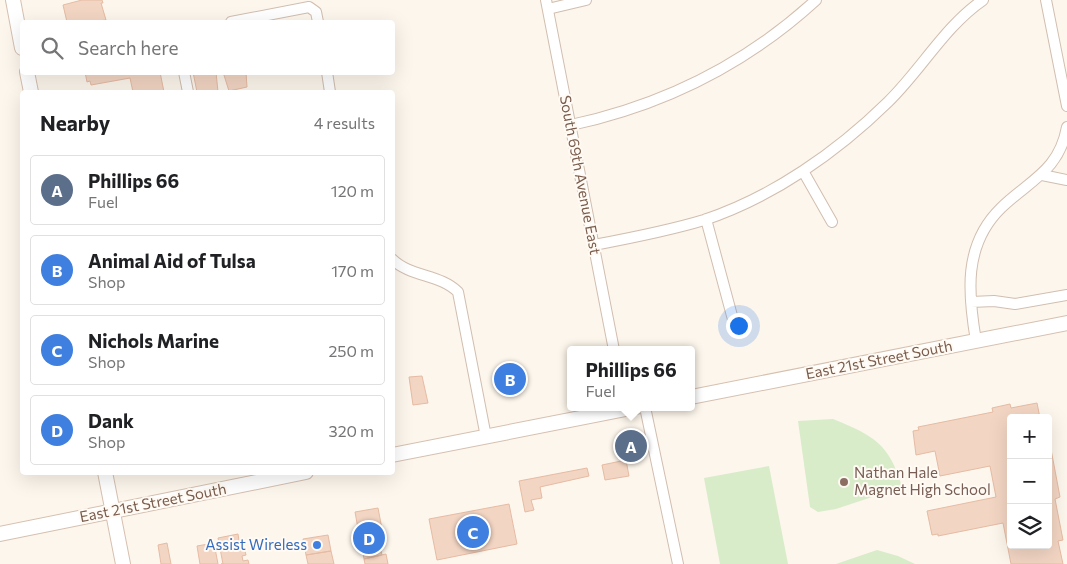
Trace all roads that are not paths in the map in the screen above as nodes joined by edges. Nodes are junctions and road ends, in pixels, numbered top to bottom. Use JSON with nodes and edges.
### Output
{"nodes":[{"id":1,"x":13,"y":0,"type":"edge"},
{"id":2,"x":586,"y":0,"type":"edge"},
{"id":3,"x":816,"y":0,"type":"edge"},
{"id":4,"x":983,"y":0,"type":"edge"},
{"id":5,"x":1046,"y":0,"type":"edge"},
{"id":6,"x":547,"y":4,"type":"edge"},
{"id":7,"x":241,"y":20,"type":"edge"},
{"id":8,"x":318,"y":20,"type":"edge"},
{"id":9,"x":20,"y":37,"type":"edge"},
{"id":10,"x":28,"y":75,"type":"edge"},
{"id":11,"x":185,"y":75,"type":"edge"},
{"id":12,"x":327,"y":75,"type":"edge"},
{"id":13,"x":31,"y":90,"type":"edge"},
{"id":14,"x":188,"y":90,"type":"edge"},
{"id":15,"x":330,"y":90,"type":"edge"},
{"id":16,"x":1067,"y":106,"type":"edge"},
{"id":17,"x":571,"y":125,"type":"junction"},
{"id":18,"x":1067,"y":128,"type":"edge"},
{"id":19,"x":1065,"y":146,"type":"edge"},
{"id":20,"x":803,"y":172,"type":"junction"},
{"id":21,"x":1042,"y":175,"type":"junction"},
{"id":22,"x":1067,"y":180,"type":"edge"},
{"id":23,"x":706,"y":219,"type":"junction"},
{"id":24,"x":832,"y":222,"type":"dead end"},
{"id":25,"x":594,"y":245,"type":"junction"},
{"id":26,"x":395,"y":261,"type":"edge"},
{"id":27,"x":1067,"y":295,"type":"edge"},
{"id":28,"x":971,"y":302,"type":"junction"},
{"id":29,"x":1067,"y":323,"type":"edge"},
{"id":30,"x":735,"y":327,"type":"dead end"},
{"id":31,"x":976,"y":341,"type":"junction"},
{"id":32,"x":613,"y":346,"type":"edge"},
{"id":33,"x":695,"y":396,"type":"edge"},
{"id":34,"x":614,"y":411,"type":"edge"},
{"id":35,"x":646,"y":411,"type":"edge"},
{"id":36,"x":486,"y":437,"type":"junction"},
{"id":37,"x":395,"y":455,"type":"edge"},
{"id":38,"x":106,"y":475,"type":"edge"},
{"id":39,"x":291,"y":475,"type":"edge"},
{"id":40,"x":112,"y":511,"type":"junction"},
{"id":41,"x":0,"y":534,"type":"edge"},
{"id":42,"x":123,"y":564,"type":"edge"},
{"id":43,"x":678,"y":564,"type":"edge"}],
"edges":[{"from":1,"to":9,"type":"main road"},
{"from":2,"to":6,"type":"street"},
{"from":3,"to":17,"type":"street"},
{"from":4,"to":20,"type":"street"},
{"from":5,"to":16,"type":"street"},
{"from":6,"to":17,"type":"street","name":"South 69th Avenue East"},
{"from":7,"to":8,"type":"street"},
{"from":10,"to":13,"type":"main road"},
{"from":11,"to":14,"type":"street"},
{"from":12,"to":15,"type":"street"},
{"from":17,"to":25,"type":"street","name":"South 69th Avenue East"},
{"from":18,"to":19,"type":"street"},
{"from":19,"to":21,"type":"street"},
{"from":20,"to":23,"type":"street"},
{"from":20,"to":24,"type":"street"},
{"from":21,"to":22,"type":"street"},
{"from":21,"to":28,"type":"street"},
{"from":23,"to":25,"type":"street"},
{"from":23,"to":30,"type":"street"},
{"from":25,"to":32,"type":"street","name":"South 69th Avenue East"},
{"from":26,"to":36,"type":"street"},
{"from":27,"to":28,"type":"street"},
{"from":28,"to":31,"type":"street"},
{"from":29,"to":31,"type":"main road","name":"East 21st Street South"},
{"from":31,"to":33,"type":"main road","name":"East 21st Street South"},
{"from":34,"to":36,"type":"main road"},
{"from":35,"to":43,"type":"street"},
{"from":36,"to":37,"type":"main road"},
{"from":38,"to":40,"type":"main road"},
{"from":39,"to":40,"type":"main road","name":"East 21st Street South"},
{"from":40,"to":41,"type":"main road","name":"East 21st Street South"},
{"from":40,"to":42,"type":"main road"}]}
